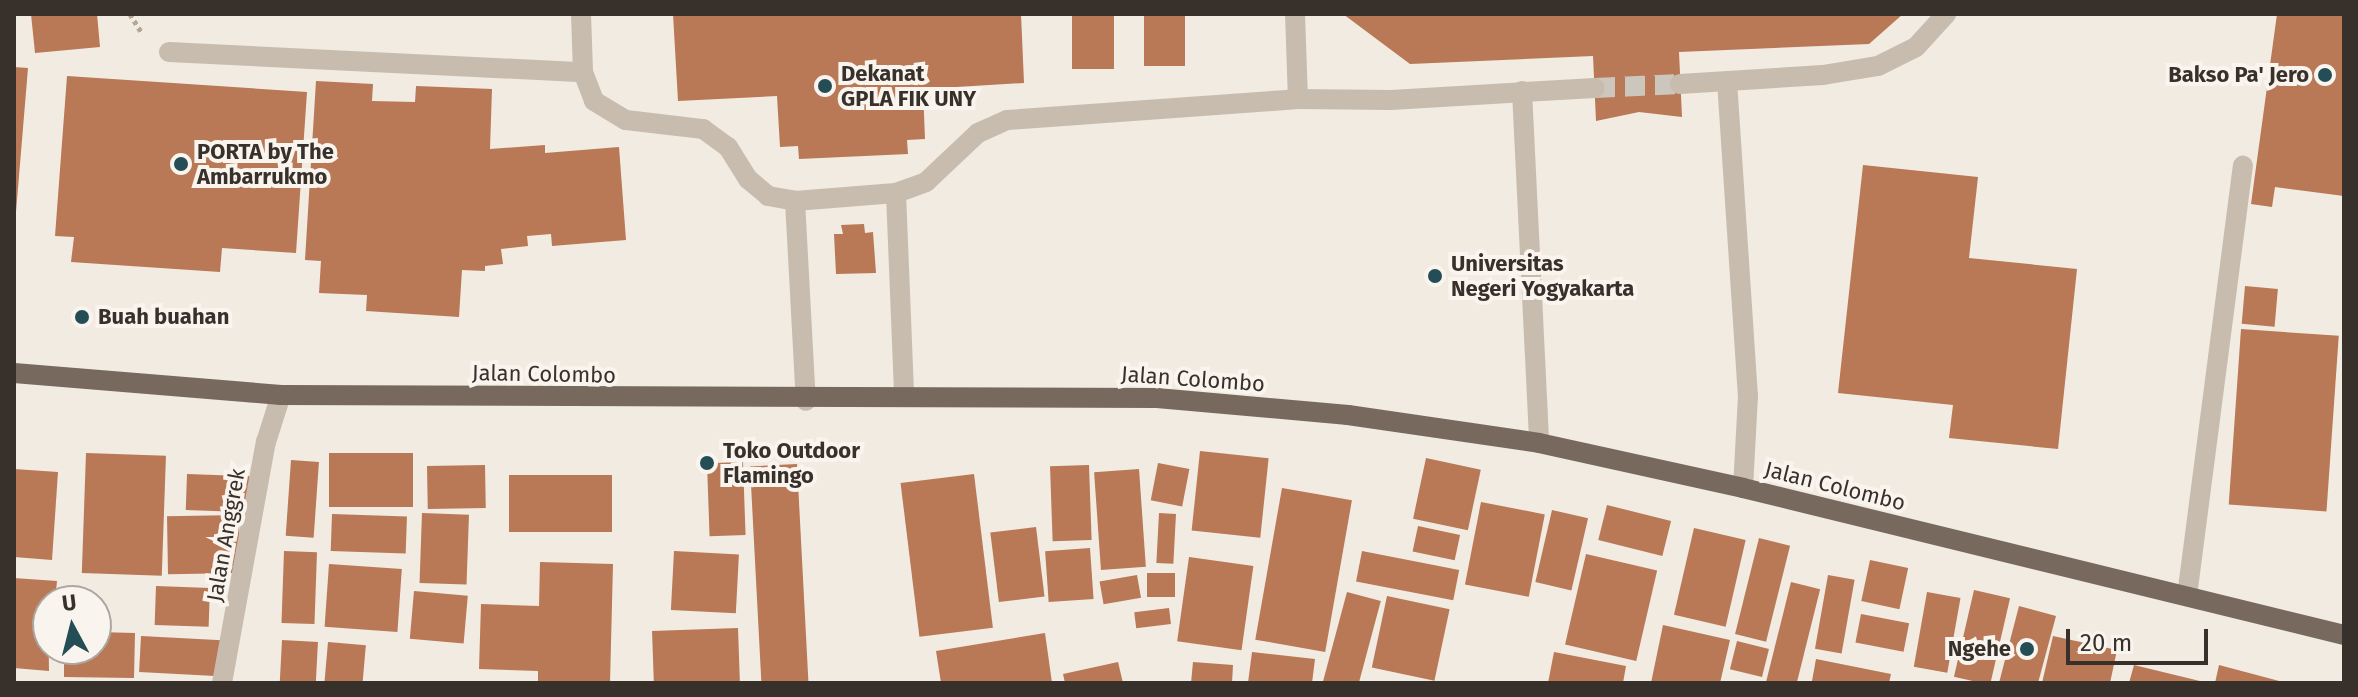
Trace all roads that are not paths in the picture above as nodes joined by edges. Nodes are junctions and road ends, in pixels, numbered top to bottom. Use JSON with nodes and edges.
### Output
{"nodes":[{"id":1,"x":581,"y":14,"type":"edge"},
{"id":2,"x":1295,"y":14,"type":"edge"},
{"id":3,"x":1946,"y":14,"type":"edge"},
{"id":4,"x":169,"y":52,"type":"dead end"},
{"id":5,"x":583,"y":72,"type":"junction"},
{"id":6,"x":1727,"y":81,"type":"junction"},
{"id":7,"x":1680,"y":84,"type":"tunnel mouth"},
{"id":8,"x":1595,"y":88,"type":"tunnel mouth"},
{"id":9,"x":1522,"y":91,"type":"junction"},
{"id":10,"x":1298,"y":99,"type":"junction"},
{"id":11,"x":2243,"y":166,"type":"dead end"},
{"id":12,"x":896,"y":193,"type":"junction"},
{"id":13,"x":795,"y":201,"type":"junction"},
{"id":14,"x":14,"y":373,"type":"edge"},
{"id":15,"x":281,"y":395,"type":"junction"},
{"id":16,"x":904,"y":396,"type":"junction"},
{"id":17,"x":806,"y":401,"type":"junction"},
{"id":18,"x":1539,"y":443,"type":"junction"},
{"id":19,"x":1743,"y":488,"type":"junction"},
{"id":20,"x":2187,"y":596,"type":"junction"},
{"id":21,"x":2344,"y":635,"type":"edge"},
{"id":22,"x":222,"y":683,"type":"edge"}],
"edges":[{"from":1,"to":5,"type":"street"},
{"from":2,"to":10,"type":"street"},
{"from":3,"to":6,"type":"street"},
{"from":4,"to":5,"type":"street"},
{"from":5,"to":13,"type":"street"},
{"from":6,"to":7,"type":"street"},
{"from":6,"to":19,"type":"street"},
{"from":8,"to":9,"type":"street"},
{"from":9,"to":10,"type":"street"},
{"from":9,"to":18,"type":"street"},
{"from":10,"to":12,"type":"street"},
{"from":11,"to":20,"type":"street"},
{"from":12,"to":13,"type":"street"},
{"from":12,"to":16,"type":"street"},
{"from":13,"to":17,"type":"street"},
{"from":14,"to":15,"type":"main road","name":"Jalan Colombo"},
{"from":15,"to":17,"type":"main road","name":"Jalan Colombo"},
{"from":15,"to":22,"type":"street","name":"Jalan Anggrek"},
{"from":16,"to":17,"type":"main road","name":"Jalan Colombo"},
{"from":16,"to":18,"type":"main road","name":"Jalan Colombo"},
{"from":18,"to":19,"type":"main road","name":"Jalan Colombo"},
{"from":19,"to":20,"type":"main road","name":"Jalan Colombo"},
{"from":20,"to":21,"type":"main road","name":"Jalan Colombo"}]}
